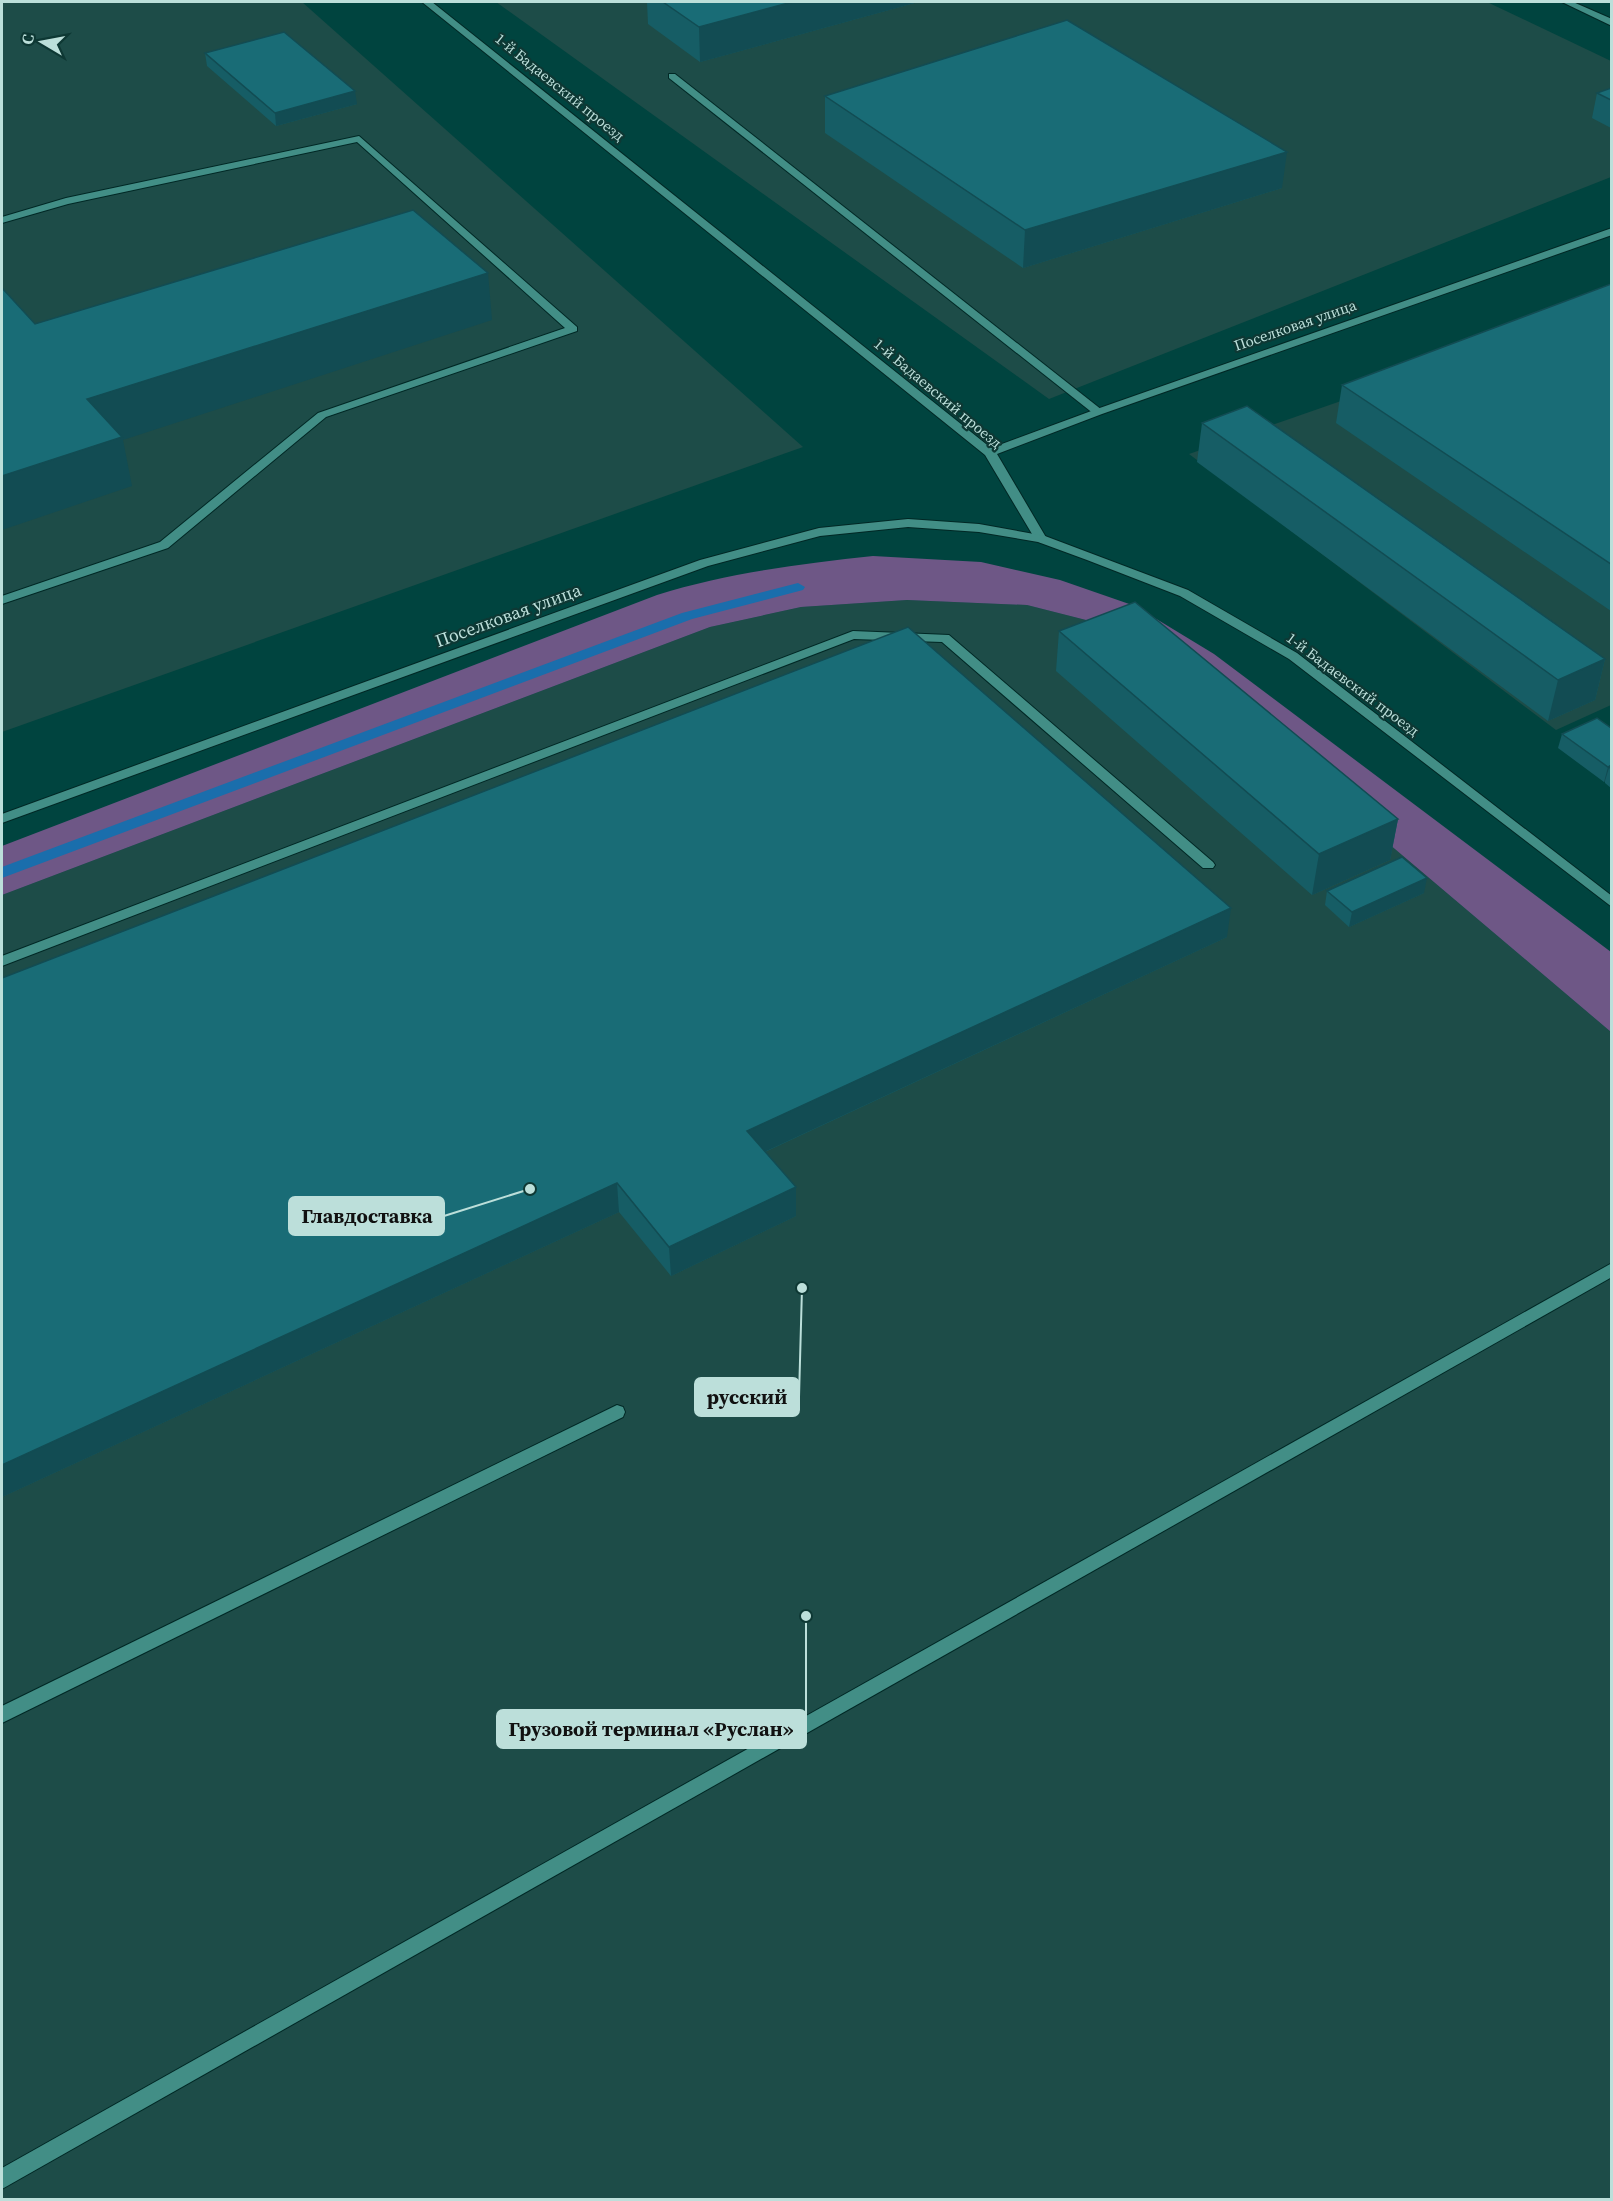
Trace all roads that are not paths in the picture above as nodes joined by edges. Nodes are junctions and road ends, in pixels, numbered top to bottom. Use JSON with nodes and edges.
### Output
{"nodes":[{"id":1,"x":427,"y":2,"type":"edge"},
{"id":2,"x":1567,"y":2,"type":"edge"},
{"id":3,"x":1611,"y":23,"type":"edge"},
{"id":4,"x":672,"y":76,"type":"dead end"},
{"id":5,"x":2,"y":220,"type":"edge"},
{"id":6,"x":1611,"y":231,"type":"edge"},
{"id":7,"x":1098,"y":412,"type":"junction"},
{"id":8,"x":990,"y":453,"type":"junction"},
{"id":9,"x":1041,"y":539,"type":"junction"},
{"id":10,"x":2,"y":600,"type":"edge"},
{"id":11,"x":2,"y":819,"type":"edge"},
{"id":12,"x":1208,"y":865,"type":"dead end"},
{"id":13,"x":1611,"y":903,"type":"edge"},
{"id":14,"x":2,"y":961,"type":"edge"},
{"id":15,"x":1611,"y":1269,"type":"edge"},
{"id":16,"x":617,"y":1412,"type":"dead end"},
{"id":17,"x":2,"y":1715,"type":"edge"},
{"id":18,"x":2,"y":2179,"type":"edge"}],
"edges":[{"from":1,"to":8,"type":"street","name":"1-й Бадаевский проезд"},
{"from":2,"to":3,"type":"street"},
{"from":4,"to":7,"type":"street"},
{"from":5,"to":10,"type":"street"},
{"from":6,"to":7,"type":"street","name":"Поселковая улица"},
{"from":7,"to":8,"type":"street","name":"Поселковая улица"},
{"from":8,"to":9,"type":"street","name":"1-й Бадаевский проезд"},
{"from":9,"to":11,"type":"street","name":"Поселковая улица"},
{"from":9,"to":13,"type":"street","name":"1-й Бадаевский проезд"},
{"from":12,"to":14,"type":"street"},
{"from":15,"to":18,"type":"street"},
{"from":16,"to":17,"type":"street"}]}
